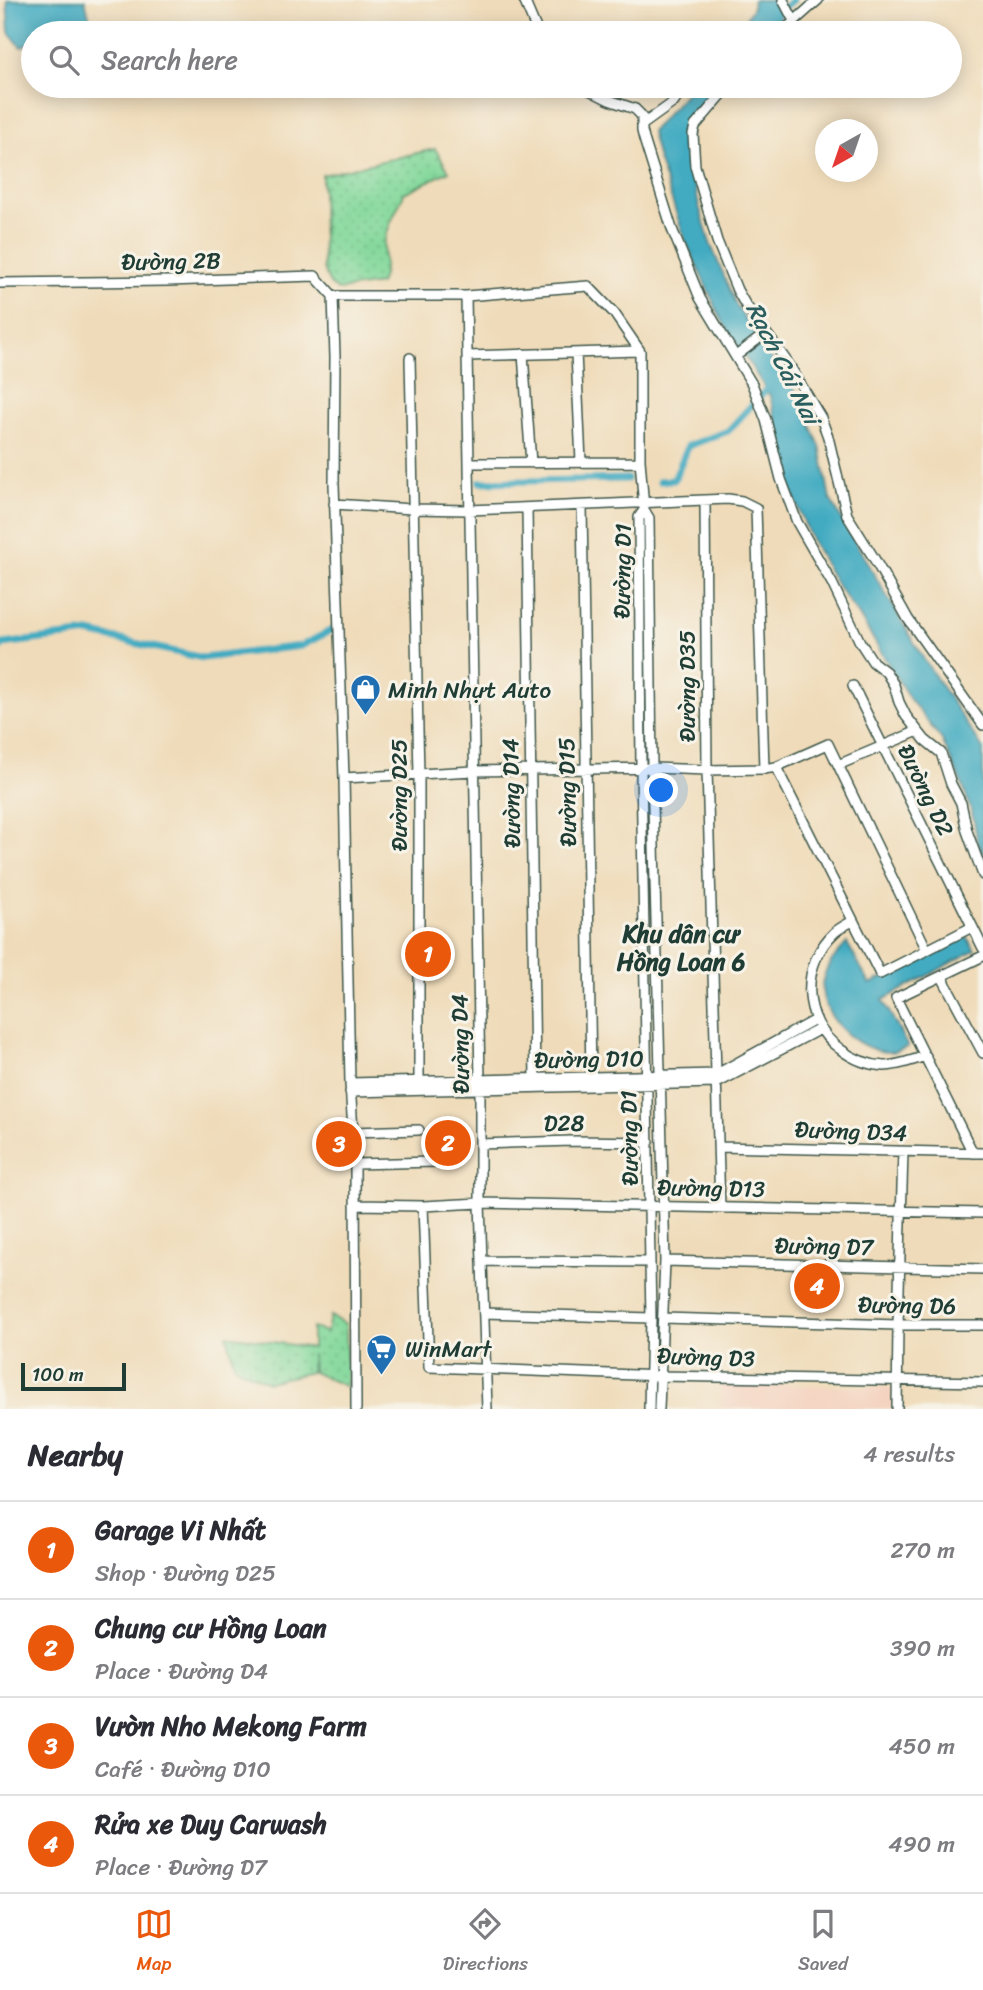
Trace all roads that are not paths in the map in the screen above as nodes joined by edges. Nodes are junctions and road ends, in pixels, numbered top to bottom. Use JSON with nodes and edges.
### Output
{"nodes":[{"id":1,"x":524,"y":0,"type":"edge"},
{"id":2,"x":783,"y":0,"type":"edge"},
{"id":3,"x":818,"y":0,"type":"edge"},
{"id":4,"x":533,"y":21,"type":"edge"},
{"id":5,"x":794,"y":21,"type":"joint"},
{"id":6,"x":605,"y":98,"type":"edge"},
{"id":7,"x":676,"y":98,"type":"edge"},
{"id":8,"x":719,"y":98,"type":"edge"},
{"id":9,"x":649,"y":120,"type":"junction"},
{"id":10,"x":0,"y":283,"type":"edge"},
{"id":11,"x":333,"y":296,"type":"junction"},
{"id":12,"x":466,"y":296,"type":"junction"},
{"id":13,"x":763,"y":335,"type":"junction"},
{"id":14,"x":640,"y":351,"type":"junction"},
{"id":15,"x":576,"y":353,"type":"junction"},
{"id":16,"x":523,"y":354,"type":"junction"},
{"id":17,"x":738,"y":354,"type":"junction"},
{"id":18,"x":467,"y":356,"type":"junction"},
{"id":19,"x":410,"y":358,"type":"dead end"},
{"id":20,"x":640,"y":462,"type":"junction"},
{"id":21,"x":469,"y":463,"type":"junction"},
{"id":22,"x":530,"y":463,"type":"junction"},
{"id":23,"x":581,"y":463,"type":"junction"},
{"id":24,"x":705,"y":500,"type":"junction"},
{"id":25,"x":334,"y":504,"type":"junction"},
{"id":26,"x":582,"y":506,"type":"junction"},
{"id":27,"x":644,"y":506,"type":"junction"},
{"id":28,"x":527,"y":508,"type":"junction"},
{"id":29,"x":412,"y":509,"type":"junction"},
{"id":30,"x":470,"y":510,"type":"junction"},
{"id":31,"x":853,"y":686,"type":"dead end"},
{"id":32,"x":983,"y":725,"type":"edge"},
{"id":33,"x":918,"y":731,"type":"junction"},
{"id":34,"x":884,"y":747,"type":"junction"},
{"id":35,"x":838,"y":765,"type":"junction"},
{"id":36,"x":776,"y":767,"type":"junction"},
{"id":37,"x":652,"y":768,"type":"junction"},
{"id":38,"x":641,"y":769,"type":"junction"},
{"id":39,"x":764,"y":769,"type":"junction"},
{"id":40,"x":585,"y":770,"type":"junction"},
{"id":41,"x":707,"y":770,"type":"junction"},
{"id":42,"x":530,"y":771,"type":"junction"},
{"id":43,"x":474,"y":772,"type":"junction"},
{"id":44,"x":419,"y":775,"type":"junction"},
{"id":45,"x":344,"y":778,"type":"junction"},
{"id":46,"x":982,"y":873,"type":"edge"},
{"id":47,"x":853,"y":921,"type":"junction"},
{"id":48,"x":972,"y":927,"type":"junction"},
{"id":49,"x":983,"y":948,"type":"edge"},
{"id":50,"x":927,"y":950,"type":"junction"},
{"id":51,"x":983,"y":956,"type":"edge"},
{"id":52,"x":942,"y":976,"type":"junction"},
{"id":53,"x":817,"y":1025,"type":"junction"},
{"id":54,"x":983,"y":1053,"type":"edge"},
{"id":55,"x":926,"y":1056,"type":"junction"},
{"id":56,"x":591,"y":1077,"type":"junction"},
{"id":57,"x":535,"y":1079,"type":"junction"},
{"id":58,"x":717,"y":1079,"type":"junction"},
{"id":59,"x":648,"y":1081,"type":"junction"},
{"id":60,"x":660,"y":1081,"type":"junction"},
{"id":61,"x":480,"y":1085,"type":"junction"},
{"id":62,"x":419,"y":1086,"type":"junction"},
{"id":63,"x":350,"y":1088,"type":"junction"},
{"id":64,"x":419,"y":1130,"type":"dead end"},
{"id":65,"x":353,"y":1132,"type":"junction"},
{"id":66,"x":649,"y":1142,"type":"junction"},
{"id":67,"x":480,"y":1144,"type":"junction"},
{"id":68,"x":719,"y":1147,"type":"junction"},
{"id":69,"x":903,"y":1152,"type":"junction"},
{"id":70,"x":978,"y":1153,"type":"edge"},
{"id":71,"x":435,"y":1162,"type":"dead end"},
{"id":72,"x":355,"y":1164,"type":"junction"},
{"id":73,"x":480,"y":1203,"type":"junction"},
{"id":74,"x":355,"y":1205,"type":"junction"},
{"id":75,"x":424,"y":1206,"type":"junction"},
{"id":76,"x":650,"y":1206,"type":"junction"},
{"id":77,"x":663,"y":1207,"type":"junction"},
{"id":78,"x":720,"y":1208,"type":"junction"},
{"id":79,"x":902,"y":1211,"type":"junction"},
{"id":80,"x":983,"y":1213,"type":"edge"},
{"id":81,"x":482,"y":1261,"type":"junction"},
{"id":82,"x":665,"y":1261,"type":"junction"},
{"id":83,"x":650,"y":1262,"type":"junction"},
{"id":84,"x":900,"y":1267,"type":"junction"},
{"id":85,"x":983,"y":1269,"type":"edge"},
{"id":86,"x":484,"y":1313,"type":"junction"},
{"id":87,"x":651,"y":1318,"type":"junction"},
{"id":88,"x":663,"y":1318,"type":"junction"},
{"id":89,"x":898,"y":1325,"type":"junction"},
{"id":90,"x":983,"y":1325,"type":"edge"},
{"id":91,"x":486,"y":1368,"type":"junction"},
{"id":92,"x":649,"y":1374,"type":"junction"},
{"id":93,"x":660,"y":1376,"type":"junction"},
{"id":94,"x":898,"y":1382,"type":"junction"},
{"id":95,"x":983,"y":1382,"type":"edge"},
{"id":96,"x":356,"y":1408,"type":"edge"},
{"id":97,"x":488,"y":1409,"type":"edge"},
{"id":98,"x":649,"y":1409,"type":"edge"},
{"id":99,"x":659,"y":1409,"type":"edge"},
{"id":100,"x":897,"y":1409,"type":"edge"}],
"edges":[{"from":1,"to":4,"type":"street"},
{"from":2,"to":5,"type":"street"},
{"from":3,"to":5,"type":"street"},
{"from":6,"to":9,"type":"street"},
{"from":7,"to":9,"type":"street"},
{"from":8,"to":13,"type":"street"},
{"from":9,"to":17,"type":"street"},
{"from":10,"to":11,"type":"street","name":"Đường 2B"},
{"from":11,"to":12,"type":"street"},
{"from":11,"to":25,"type":"street"},
{"from":12,"to":14,"type":"street"},
{"from":12,"to":18,"type":"street","name":"Đường D4"},
{"from":13,"to":17,"type":"street"},
{"from":13,"to":32,"type":"street"},
{"from":14,"to":15,"type":"street"},
{"from":14,"to":20,"type":"street"},
{"from":15,"to":16,"type":"street"},
{"from":15,"to":23,"type":"street"},
{"from":16,"to":18,"type":"street"},
{"from":16,"to":22,"type":"street"},
{"from":17,"to":33,"type":"street"},
{"from":18,"to":21,"type":"street","name":"Đường D4"},
{"from":19,"to":29,"type":"street","name":"Đường D25"},
{"from":20,"to":23,"type":"street"},
{"from":20,"to":27,"type":"street"},
{"from":21,"to":22,"type":"street"},
{"from":21,"to":30,"type":"street","name":"Đường D4"},
{"from":22,"to":23,"type":"street"},
{"from":24,"to":27,"type":"street"},
{"from":24,"to":39,"type":"street"},
{"from":24,"to":41,"type":"street","name":"Đường D35"},
{"from":25,"to":29,"type":"street"},
{"from":25,"to":45,"type":"street"},
{"from":26,"to":27,"type":"street"},
{"from":26,"to":28,"type":"street"},
{"from":26,"to":40,"type":"street","name":"Đường D15"},
{"from":27,"to":37,"type":"street","name":"Đường D1"},
{"from":27,"to":38,"type":"street","name":"Đường D1"},
{"from":28,"to":30,"type":"street"},
{"from":28,"to":42,"type":"street","name":"Đường D14"},
{"from":29,"to":30,"type":"street"},
{"from":29,"to":44,"type":"street","name":"Đường D25"},
{"from":30,"to":43,"type":"street","name":"Đường D4"},
{"from":31,"to":34,"type":"street","name":"Đường D2"},
{"from":33,"to":34,"type":"street"},
{"from":33,"to":46,"type":"street"},
{"from":34,"to":35,"type":"street"},
{"from":34,"to":48,"type":"street","name":"Đường D2"},
{"from":35,"to":36,"type":"street"},
{"from":35,"to":50,"type":"street"},
{"from":36,"to":39,"type":"street"},
{"from":36,"to":47,"type":"street"},
{"from":37,"to":38,"type":"street"},
{"from":37,"to":41,"type":"street"},
{"from":37,"to":60,"type":"street","name":"Đường D1"},
{"from":38,"to":40,"type":"street"},
{"from":38,"to":59,"type":"street","name":"Đường D1"},
{"from":39,"to":41,"type":"street"},
{"from":40,"to":42,"type":"street"},
{"from":40,"to":56,"type":"street","name":"Đường D15"},
{"from":41,"to":58,"type":"street","name":"Đường D35"},
{"from":42,"to":43,"type":"street"},
{"from":42,"to":57,"type":"street","name":"Đường D14"},
{"from":43,"to":44,"type":"street"},
{"from":43,"to":61,"type":"street","name":"Đường D4"},
{"from":44,"to":45,"type":"street"},
{"from":44,"to":62,"type":"street","name":"Đường D25"},
{"from":45,"to":63,"type":"street"},
{"from":47,"to":50,"type":"street"},
{"from":47,"to":53,"type":"street"},
{"from":48,"to":49,"type":"street","name":"Đường D2"},
{"from":48,"to":50,"type":"street"},
{"from":51,"to":52,"type":"street"},
{"from":52,"to":54,"type":"street"},
{"from":52,"to":55,"type":"street"},
{"from":53,"to":55,"type":"street"},
{"from":53,"to":58,"type":"street","name":"Đường D10"},
{"from":55,"to":70,"type":"street"},
{"from":56,"to":57,"type":"street","name":"Đường D10"},
{"from":56,"to":59,"type":"street","name":"Đường D10"},
{"from":57,"to":61,"type":"street","name":"Đường D10"},
{"from":58,"to":60,"type":"street","name":"Đường D10"},
{"from":58,"to":68,"type":"street","name":"Đường D35"},
{"from":59,"to":60,"type":"street","name":"Đường D10"},
{"from":59,"to":61,"type":"street","name":"Đường D10"},
{"from":59,"to":66,"type":"street","name":"Đường D1"},
{"from":60,"to":77,"type":"street","name":"Đường D1"},
{"from":61,"to":62,"type":"street","name":"Đường D10"},
{"from":61,"to":67,"type":"street","name":"Đường D4"},
{"from":62,"to":63,"type":"street","name":"Đường D10"},
{"from":63,"to":65,"type":"street"},
{"from":64,"to":65,"type":"street"},
{"from":65,"to":72,"type":"street"},
{"from":66,"to":67,"type":"street","name":"D28"},
{"from":66,"to":76,"type":"street","name":"Đường D1"},
{"from":67,"to":73,"type":"street","name":"Đường D4"},
{"from":68,"to":69,"type":"street","name":"Đường D34"},
{"from":68,"to":78,"type":"street","name":"Đường D35"},
{"from":69,"to":70,"type":"street","name":"Đường D34"},
{"from":69,"to":79,"type":"street"},
{"from":71,"to":72,"type":"street"},
{"from":72,"to":74,"type":"street"},
{"from":73,"to":75,"type":"street","name":"Đường D13"},
{"from":73,"to":76,"type":"street","name":"Đường D13"},
{"from":73,"to":81,"type":"street","name":"Đường D4"},
{"from":74,"to":75,"type":"street","name":"Đường D13"},
{"from":74,"to":96,"type":"street"},
{"from":75,"to":91,"type":"street","name":"Đường D3"},
{"from":76,"to":77,"type":"street","name":"Đường D13"},
{"from":76,"to":83,"type":"street","name":"Đường D1"},
{"from":77,"to":78,"type":"street","name":"Đường D13"},
{"from":77,"to":82,"type":"street","name":"Đường D1"},
{"from":78,"to":79,"type":"street","name":"Đường D13"},
{"from":79,"to":80,"type":"street","name":"Đường D13"},
{"from":79,"to":84,"type":"street"},
{"from":81,"to":83,"type":"street"},
{"from":81,"to":86,"type":"street","name":"Đường D4"},
{"from":82,"to":84,"type":"street","name":"Đường D7"},
{"from":82,"to":88,"type":"street","name":"Đường D1"},
{"from":83,"to":87,"type":"street","name":"Đường D1"},
{"from":84,"to":85,"type":"street","name":"Đường D7"},
{"from":84,"to":89,"type":"street"},
{"from":86,"to":87,"type":"street"},
{"from":86,"to":91,"type":"street","name":"Đường D4"},
{"from":87,"to":92,"type":"street","name":"Đường D1"},
{"from":88,"to":89,"type":"street","name":"Đường D6"},
{"from":88,"to":93,"type":"street","name":"Đường D1"},
{"from":89,"to":90,"type":"street","name":"Đường D6"},
{"from":89,"to":94,"type":"street"},
{"from":91,"to":92,"type":"street","name":"Đường D3"},
{"from":91,"to":97,"type":"street","name":"Đường D4"},
{"from":92,"to":93,"type":"street","name":"Đường D3"},
{"from":92,"to":98,"type":"street","name":"Đường D1"},
{"from":93,"to":94,"type":"street","name":"Đường D3"},
{"from":93,"to":99,"type":"street","name":"Đường D1"},
{"from":94,"to":95,"type":"street","name":"Đường D3"},
{"from":94,"to":100,"type":"street"}]}
